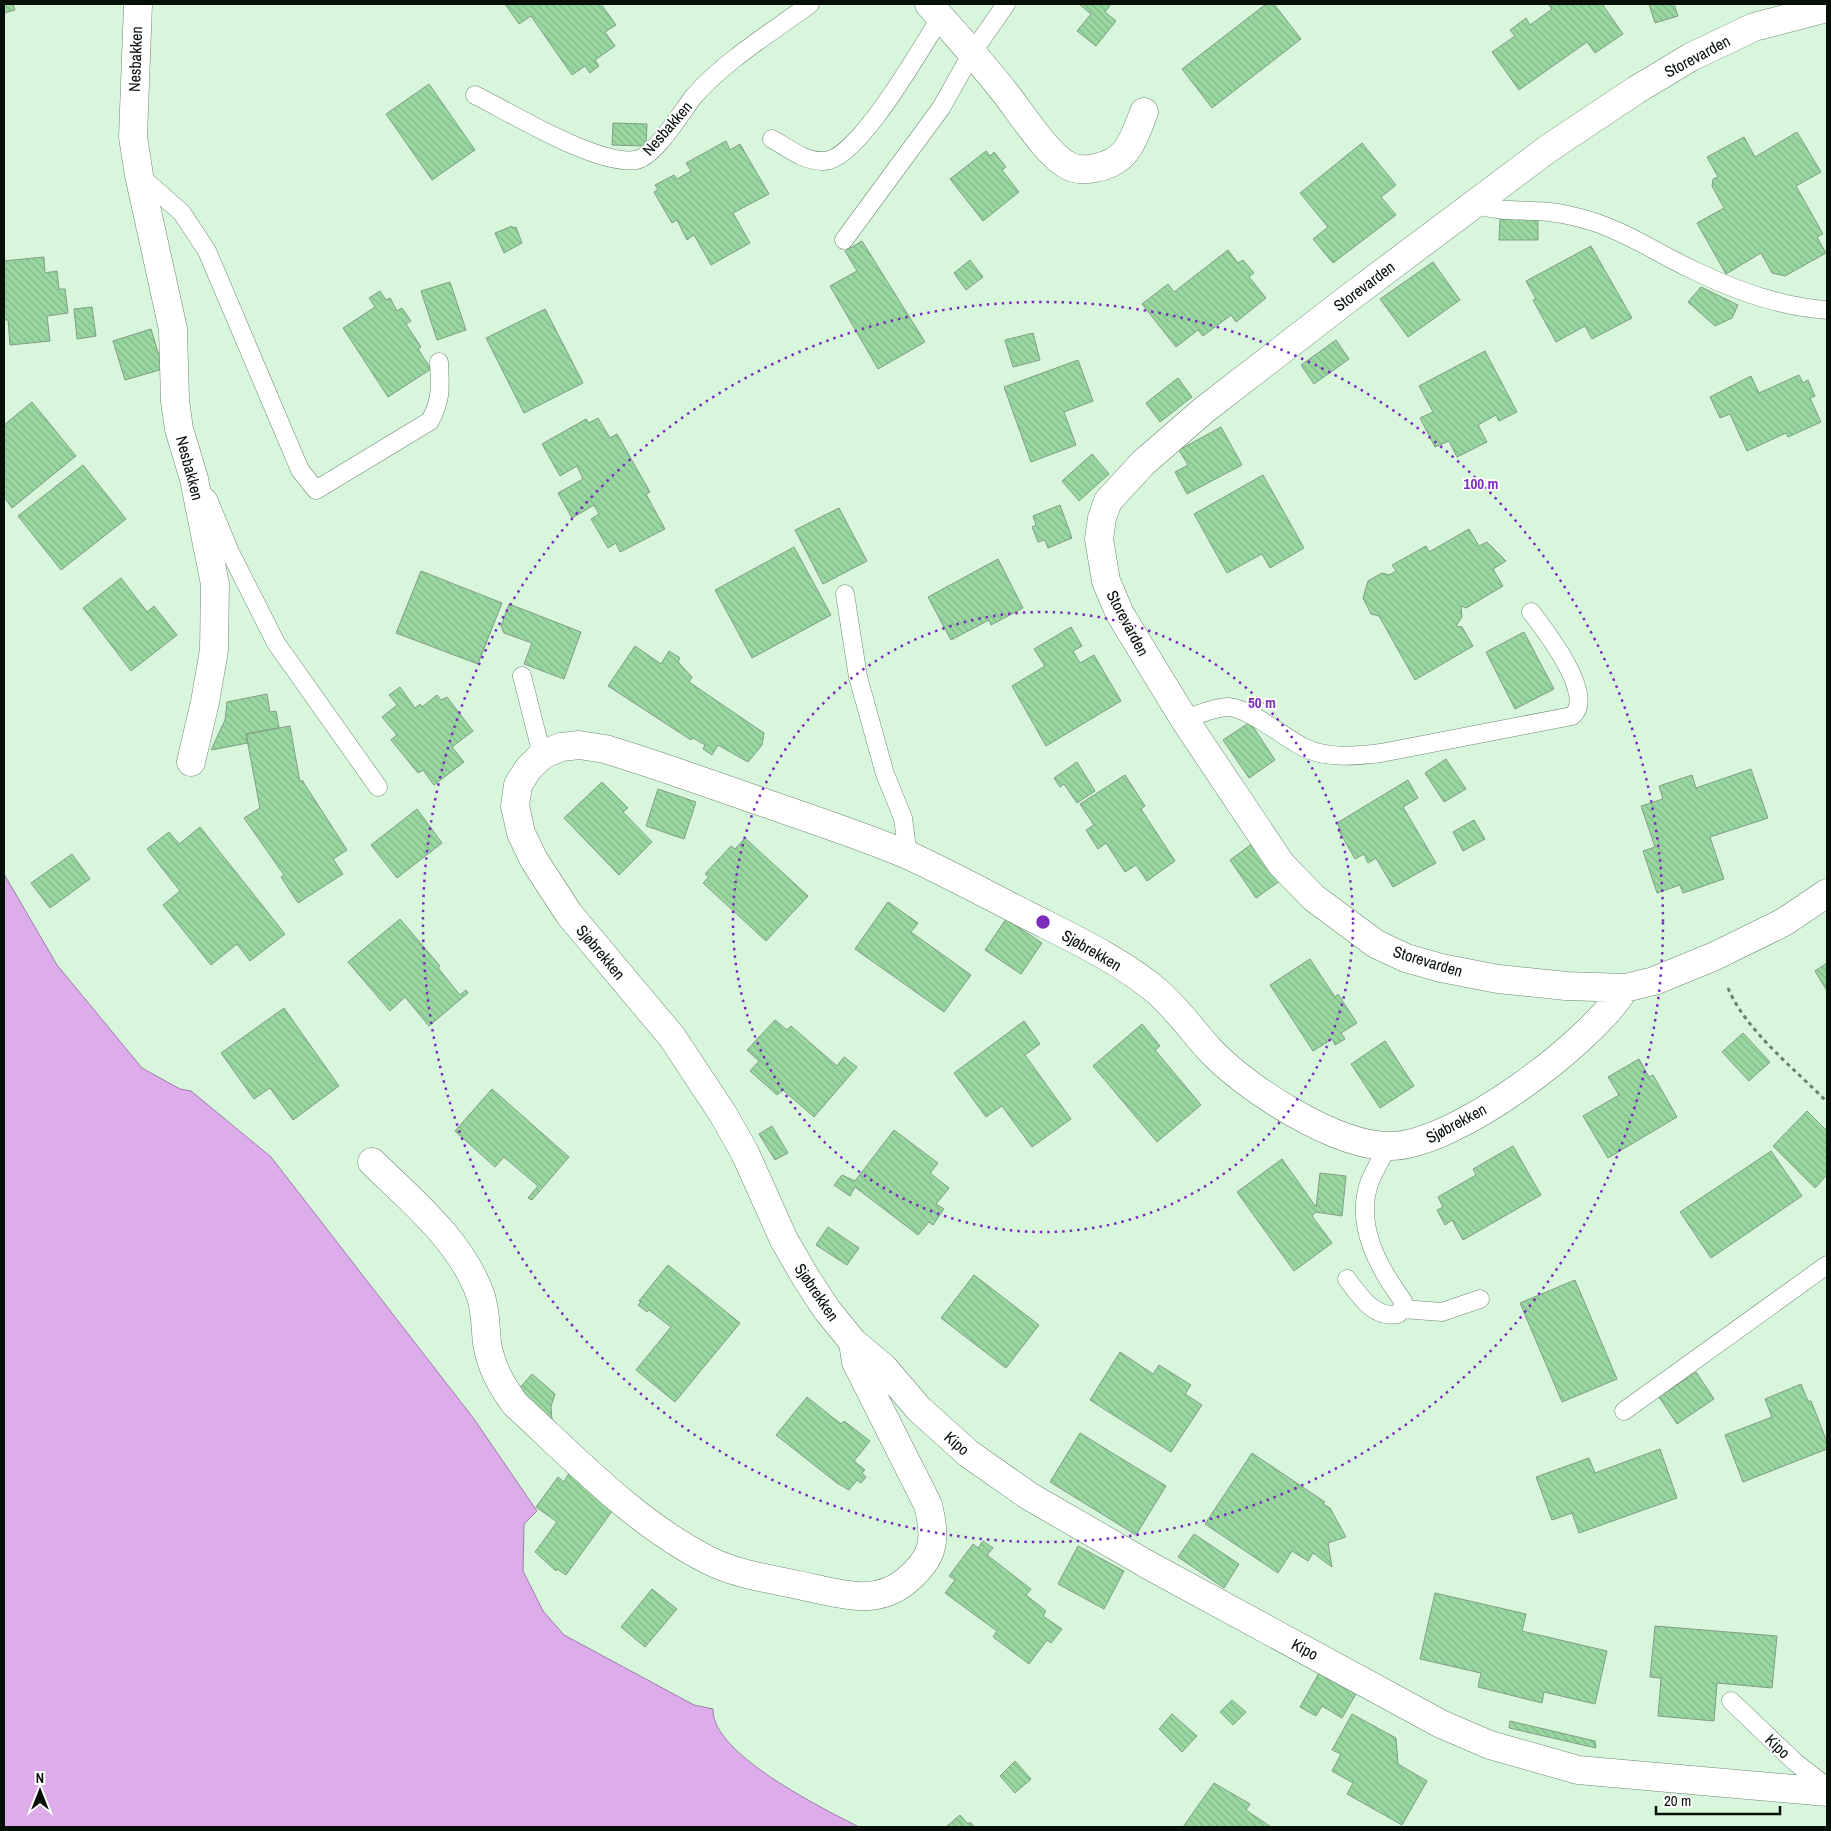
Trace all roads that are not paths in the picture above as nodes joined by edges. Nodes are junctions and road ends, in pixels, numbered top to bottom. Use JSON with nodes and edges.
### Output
{"nodes":[{"id":1,"x":138,"y":4,"type":"edge"},
{"id":2,"x":810,"y":4,"type":"edge"},
{"id":3,"x":1006,"y":4,"type":"edge"},
{"id":4,"x":1827,"y":8,"type":"edge"},
{"id":5,"x":935,"y":10,"type":"edge"},
{"id":6,"x":972,"y":53,"type":"junction"},
{"id":7,"x":475,"y":95,"type":"dead end"},
{"id":8,"x":1144,"y":112,"type":"dead end"},
{"id":9,"x":772,"y":139,"type":"dead end"},
{"id":10,"x":139,"y":175,"type":"junction"},
{"id":11,"x":1474,"y":204,"type":"junction"},
{"id":12,"x":844,"y":240,"type":"dead end"},
{"id":13,"x":1827,"y":310,"type":"edge"},
{"id":14,"x":439,"y":362,"type":"dead end"},
{"id":15,"x":196,"y":490,"type":"junction"},
{"id":16,"x":845,"y":594,"type":"dead end"},
{"id":17,"x":1531,"y":612,"type":"dead end"},
{"id":18,"x":522,"y":676,"type":"dead end"},
{"id":19,"x":1184,"y":719,"type":"junction"},
{"id":20,"x":542,"y":755,"type":"junction"},
{"id":21,"x":191,"y":762,"type":"dead end"},
{"id":22,"x":378,"y":787,"type":"dead end"},
{"id":23,"x":908,"y":856,"type":"junction"},
{"id":24,"x":1827,"y":893,"type":"edge"},
{"id":25,"x":1625,"y":988,"type":"junction"},
{"id":26,"x":1388,"y":1146,"type":"junction"},
{"id":27,"x":372,"y":1162,"type":"dead end"},
{"id":28,"x":1827,"y":1265,"type":"edge"},
{"id":29,"x":1347,"y":1279,"type":"dead end"},
{"id":30,"x":1480,"y":1299,"type":"dead end"},
{"id":31,"x":1402,"y":1309,"type":"junction"},
{"id":32,"x":853,"y":1342,"type":"junction"},
{"id":33,"x":1624,"y":1411,"type":"dead end"},
{"id":34,"x":1731,"y":1701,"type":"dead end"},
{"id":35,"x":1827,"y":1787,"type":"edge"},
{"id":36,"x":1827,"y":1792,"type":"edge"}],
"edges":[{"from":1,"to":10,"type":"street","name":"Nesbakken"},
{"from":2,"to":7,"type":"lane","name":"Nesbakken"},
{"from":3,"to":6,"type":"lane"},
{"from":4,"to":11,"type":"street","name":"Storevarden"},
{"from":5,"to":6,"type":"street"},
{"from":5,"to":9,"type":"lane"},
{"from":6,"to":8,"type":"street"},
{"from":6,"to":12,"type":"lane"},
{"from":10,"to":14,"type":"lane"},
{"from":10,"to":15,"type":"street","name":"Nesbakken"},
{"from":11,"to":13,"type":"lane"},
{"from":11,"to":19,"type":"street","name":"Storevarden"},
{"from":15,"to":21,"type":"street","name":"Nesbakken"},
{"from":15,"to":22,"type":"lane"},
{"from":16,"to":23,"type":"lane"},
{"from":17,"to":19,"type":"lane"},
{"from":18,"to":20,"type":"lane"},
{"from":19,"to":25,"type":"street","name":"Storevarden"},
{"from":20,"to":23,"type":"street","name":"Sjøbrekken"},
{"from":20,"to":32,"type":"street","name":"Sjøbrekken"},
{"from":23,"to":26,"type":"street","name":"Sjøbrekken"},
{"from":24,"to":25,"type":"street","name":"Storevarden"},
{"from":25,"to":26,"type":"street","name":"Sjøbrekken"},
{"from":26,"to":31,"type":"lane"},
{"from":27,"to":32,"type":"street","name":"Sjøbrekken"},
{"from":28,"to":33,"type":"lane"},
{"from":29,"to":31,"type":"lane"},
{"from":30,"to":31,"type":"lane"},
{"from":32,"to":36,"type":"street","name":"Kipo"},
{"from":34,"to":35,"type":"lane","name":"Kipo"}]}
